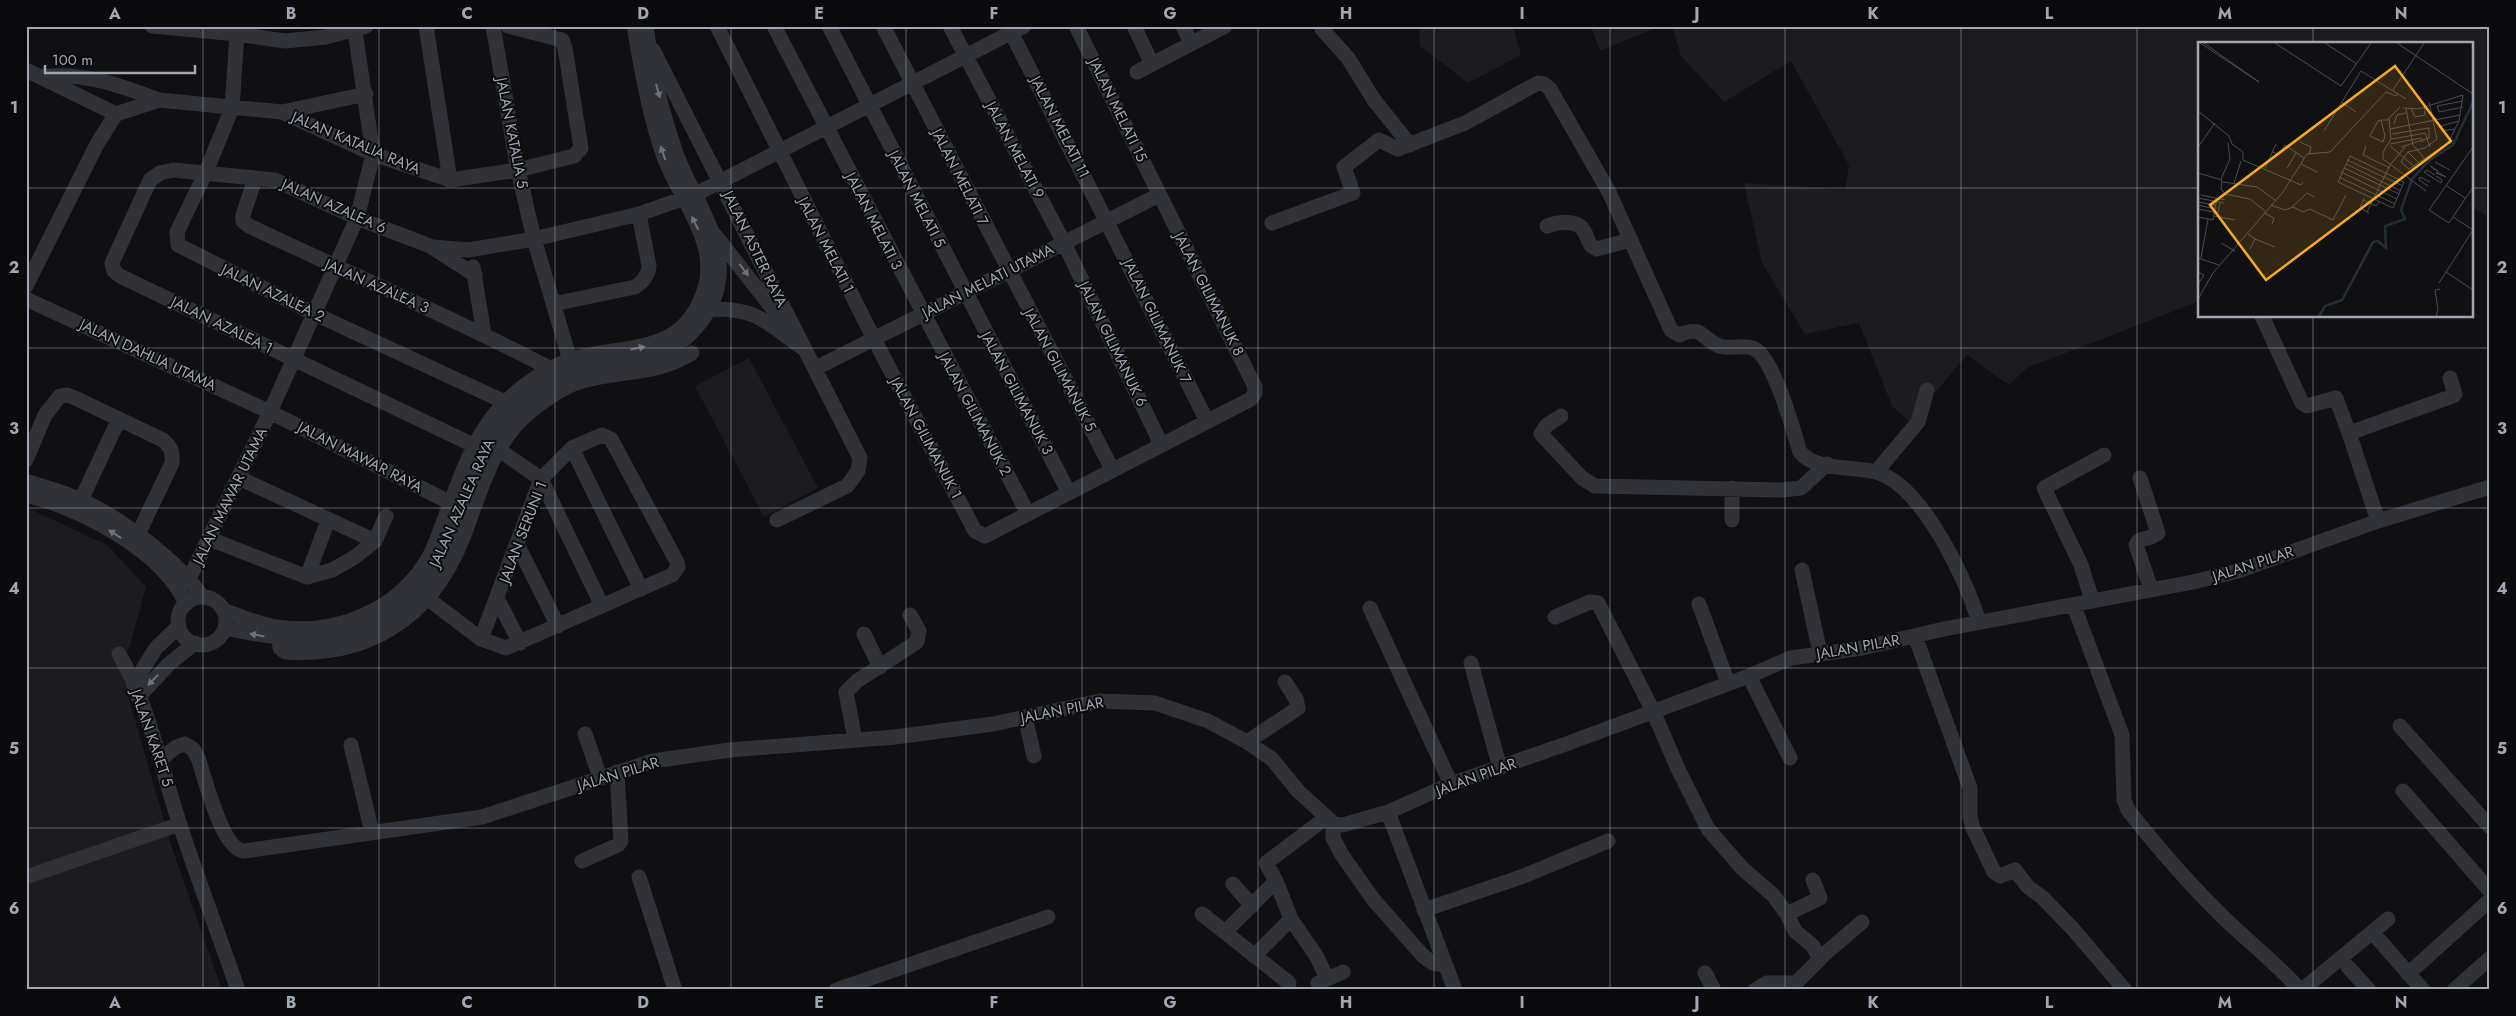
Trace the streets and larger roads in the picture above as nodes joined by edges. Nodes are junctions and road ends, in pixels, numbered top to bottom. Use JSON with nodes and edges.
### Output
{"nodes":[{"id":1,"x":152,"y":26,"type":"edge"},
{"id":2,"x":426,"y":26,"type":"edge"},
{"id":3,"x":493,"y":26,"type":"edge"},
{"id":4,"x":508,"y":26,"type":"edge"},
{"id":5,"x":634,"y":26,"type":"edge"},
{"id":6,"x":646,"y":26,"type":"edge"},
{"id":7,"x":717,"y":26,"type":"edge"},
{"id":8,"x":774,"y":26,"type":"edge"},
{"id":9,"x":829,"y":26,"type":"edge"},
{"id":10,"x":883,"y":26,"type":"edge"},
{"id":11,"x":950,"y":26,"type":"edge"},
{"id":12,"x":1076,"y":26,"type":"edge"},
{"id":13,"x":1134,"y":26,"type":"edge"},
{"id":14,"x":1182,"y":26,"type":"edge"},
{"id":15,"x":1225,"y":26,"type":"edge"},
{"id":16,"x":360,"y":28,"type":"edge"},
{"id":17,"x":1014,"y":28,"type":"edge"},
{"id":18,"x":1322,"y":29,"type":"dead end"},
{"id":19,"x":238,"y":34,"type":"junction"},
{"id":20,"x":649,"y":42,"type":"junction"},
{"id":21,"x":1191,"y":44,"type":"junction"},
{"id":22,"x":966,"y":56,"type":"junction"},
{"id":23,"x":1152,"y":64,"type":"junction"},
{"id":24,"x":26,"y":70,"type":"edge"},
{"id":25,"x":1137,"y":72,"type":"dead end"},
{"id":26,"x":42,"y":77,"type":"junction"},
{"id":27,"x":912,"y":84,"type":"junction"},
{"id":28,"x":366,"y":94,"type":"junction"},
{"id":29,"x":159,"y":100,"type":"junction"},
{"id":30,"x":869,"y":106,"type":"junction"},
{"id":31,"x":232,"y":108,"type":"junction"},
{"id":32,"x":282,"y":112,"type":"junction"},
{"id":33,"x":116,"y":114,"type":"junction"},
{"id":34,"x":825,"y":128,"type":"junction"},
{"id":35,"x":1410,"y":145,"type":"junction"},
{"id":36,"x":779,"y":151,"type":"junction"},
{"id":37,"x":373,"y":154,"type":"junction"},
{"id":38,"x":518,"y":170,"type":"junction"},
{"id":39,"x":206,"y":172,"type":"junction"},
{"id":40,"x":255,"y":179,"type":"junction"},
{"id":41,"x":450,"y":180,"type":"junction"},
{"id":42,"x":721,"y":181,"type":"junction"},
{"id":43,"x":1159,"y":194,"type":"junction"},
{"id":44,"x":689,"y":196,"type":"junction"},
{"id":45,"x":639,"y":214,"type":"junction"},
{"id":46,"x":357,"y":218,"type":"junction"},
{"id":47,"x":1108,"y":220,"type":"junction"},
{"id":48,"x":1272,"y":223,"type":"dead end"},
{"id":49,"x":1547,"y":226,"type":"dead end"},
{"id":50,"x":713,"y":233,"type":"junction"},
{"id":51,"x":534,"y":239,"type":"junction"},
{"id":52,"x":1630,"y":240,"type":"junction"},
{"id":53,"x":1064,"y":243,"type":"junction"},
{"id":54,"x":430,"y":246,"type":"junction"},
{"id":55,"x":468,"y":250,"type":"junction"},
{"id":56,"x":335,"y":268,"type":"junction"},
{"id":57,"x":1008,"y":271,"type":"junction"},
{"id":58,"x":475,"y":275,"type":"junction"},
{"id":59,"x":26,"y":286,"type":"edge"},
{"id":60,"x":964,"y":293,"type":"junction"},
{"id":61,"x":26,"y":299,"type":"edge"},
{"id":62,"x":553,"y":304,"type":"junction"},
{"id":63,"x":708,"y":309,"type":"junction"},
{"id":64,"x":315,"y":314,"type":"junction"},
{"id":65,"x":922,"y":314,"type":"junction"},
{"id":66,"x":2263,"y":318,"type":"edge"},
{"id":67,"x":484,"y":334,"type":"junction"},
{"id":68,"x":874,"y":338,"type":"junction"},
{"id":69,"x":805,"y":349,"type":"junction"},
{"id":70,"x":294,"y":360,"type":"junction"},
{"id":71,"x":816,"y":368,"type":"junction"},
{"id":72,"x":551,"y":369,"type":"junction"},
{"id":73,"x":574,"y":371,"type":"junction"},
{"id":74,"x":2450,"y":378,"type":"dead end"},
{"id":75,"x":1927,"y":390,"type":"dead end"},
{"id":76,"x":505,"y":402,"type":"junction"},
{"id":77,"x":270,"y":412,"type":"junction"},
{"id":78,"x":1561,"y":416,"type":"dead end"},
{"id":79,"x":119,"y":419,"type":"junction"},
{"id":80,"x":1206,"y":421,"type":"junction"},
{"id":81,"x":2349,"y":433,"type":"junction"},
{"id":82,"x":1161,"y":444,"type":"junction"},
{"id":83,"x":486,"y":445,"type":"junction"},
{"id":84,"x":572,"y":448,"type":"junction"},
{"id":85,"x":2104,"y":455,"type":"dead end"},
{"id":86,"x":26,"y":460,"type":"edge"},
{"id":87,"x":1827,"y":464,"type":"junction"},
{"id":88,"x":1112,"y":469,"type":"junction"},
{"id":89,"x":1876,"y":472,"type":"junction"},
{"id":90,"x":239,"y":478,"type":"junction"},
{"id":91,"x":2140,"y":478,"type":"dead end"},
{"id":92,"x":541,"y":479,"type":"junction"},
{"id":93,"x":26,"y":481,"type":"edge"},
{"id":94,"x":2490,"y":487,"type":"edge"},
{"id":95,"x":1732,"y":488,"type":"junction"},
{"id":96,"x":1069,"y":493,"type":"junction"},
{"id":97,"x":26,"y":495,"type":"edge"},
{"id":98,"x":81,"y":500,"type":"junction"},
{"id":99,"x":450,"y":503,"type":"junction"},
{"id":100,"x":1028,"y":514,"type":"junction"},
{"id":101,"x":386,"y":516,"type":"dead end"},
{"id":102,"x":328,"y":520,"type":"junction"},
{"id":103,"x":777,"y":520,"type":"dead end"},
{"id":104,"x":1732,"y":520,"type":"dead end"},
{"id":105,"x":2378,"y":521,"type":"junction"},
{"id":106,"x":210,"y":539,"type":"junction"},
{"id":107,"x":135,"y":540,"type":"junction"},
{"id":108,"x":375,"y":541,"type":"junction"},
{"id":109,"x":517,"y":544,"type":"junction"},
{"id":110,"x":1802,"y":570,"type":"dead end"},
{"id":111,"x":307,"y":577,"type":"junction"},
{"id":112,"x":189,"y":579,"type":"junction"},
{"id":113,"x":641,"y":589,"type":"junction"},
{"id":114,"x":2151,"y":589,"type":"junction"},
{"id":115,"x":419,"y":591,"type":"junction"},
{"id":116,"x":202,"y":597,"type":"junction"},
{"id":117,"x":497,"y":598,"type":"junction"},
{"id":118,"x":2092,"y":600,"type":"junction"},
{"id":119,"x":186,"y":604,"type":"junction"},
{"id":120,"x":1699,"y":604,"type":"dead end"},
{"id":121,"x":602,"y":606,"type":"junction"},
{"id":122,"x":2074,"y":606,"type":"junction"},
{"id":123,"x":1370,"y":608,"type":"dead end"},
{"id":124,"x":223,"y":610,"type":"junction"},
{"id":125,"x":910,"y":615,"type":"dead end"},
{"id":126,"x":1555,"y":617,"type":"dead end"},
{"id":127,"x":1980,"y":622,"type":"junction"},
{"id":128,"x":179,"y":626,"type":"junction"},
{"id":129,"x":558,"y":626,"type":"junction"},
{"id":130,"x":225,"y":628,"type":"junction"},
{"id":131,"x":864,"y":634,"type":"dead end"},
{"id":132,"x":1915,"y":636,"type":"junction"},
{"id":133,"x":481,"y":639,"type":"junction"},
{"id":134,"x":195,"y":643,"type":"junction"},
{"id":135,"x":520,"y":643,"type":"junction"},
{"id":136,"x":1820,"y":653,"type":"junction"},
{"id":137,"x":119,"y":654,"type":"dead end"},
{"id":138,"x":1471,"y":663,"type":"dead end"},
{"id":139,"x":880,"y":666,"type":"junction"},
{"id":140,"x":1749,"y":676,"type":"junction"},
{"id":141,"x":1285,"y":682,"type":"dead end"},
{"id":142,"x":1728,"y":683,"type":"junction"},
{"id":143,"x":135,"y":691,"type":"junction"},
{"id":144,"x":1653,"y":711,"type":"junction"},
{"id":145,"x":1025,"y":717,"type":"junction"},
{"id":146,"x":2400,"y":726,"type":"dead end"},
{"id":147,"x":585,"y":734,"type":"dead end"},
{"id":148,"x":855,"y":740,"type":"junction"},
{"id":149,"x":1248,"y":742,"type":"junction"},
{"id":150,"x":351,"y":745,"type":"dead end"},
{"id":151,"x":1034,"y":756,"type":"dead end"},
{"id":152,"x":1790,"y":758,"type":"dead end"},
{"id":153,"x":161,"y":759,"type":"junction"},
{"id":154,"x":1500,"y":768,"type":"junction"},
{"id":155,"x":617,"y":772,"type":"junction"},
{"id":156,"x":600,"y":777,"type":"junction"},
{"id":157,"x":1451,"y":784,"type":"junction"},
{"id":158,"x":2403,"y":791,"type":"dead end"},
{"id":159,"x":1388,"y":812,"type":"junction"},
{"id":160,"x":1330,"y":820,"type":"junction"},
{"id":161,"x":180,"y":824,"type":"junction"},
{"id":162,"x":2490,"y":827,"type":"edge"},
{"id":163,"x":372,"y":832,"type":"junction"},
{"id":164,"x":1608,"y":841,"type":"dead end"},
{"id":165,"x":582,"y":861,"type":"dead end"},
{"id":166,"x":26,"y":877,"type":"edge"},
{"id":167,"x":639,"y":877,"type":"dead end"},
{"id":168,"x":1813,"y":880,"type":"dead end"},
{"id":169,"x":1276,"y":881,"type":"junction"},
{"id":170,"x":1233,"y":884,"type":"dead end"},
{"id":171,"x":2490,"y":891,"type":"edge"},
{"id":172,"x":2490,"y":900,"type":"edge"},
{"id":173,"x":1252,"y":906,"type":"junction"},
{"id":174,"x":1424,"y":910,"type":"junction"},
{"id":175,"x":1202,"y":914,"type":"dead end"},
{"id":176,"x":1787,"y":914,"type":"junction"},
{"id":177,"x":1048,"y":918,"type":"dead end"},
{"id":178,"x":2388,"y":919,"type":"dead end"},
{"id":179,"x":1862,"y":922,"type":"dead end"},
{"id":180,"x":1286,"y":924,"type":"junction"},
{"id":181,"x":1225,"y":932,"type":"junction"},
{"id":182,"x":2379,"y":940,"type":"dead end"},
{"id":183,"x":1254,"y":956,"type":"junction"},
{"id":184,"x":1820,"y":957,"type":"junction"},
{"id":185,"x":2490,"y":958,"type":"edge"},
{"id":186,"x":1446,"y":966,"type":"junction"},
{"id":187,"x":2348,"y":967,"type":"dead end"},
{"id":188,"x":1343,"y":972,"type":"dead end"},
{"id":189,"x":1705,"y":973,"type":"dead end"},
{"id":190,"x":2408,"y":974,"type":"junction"},
{"id":191,"x":1289,"y":983,"type":"dead end"},
{"id":192,"x":2470,"y":985,"type":"edge"},
{"id":193,"x":1798,"y":986,"type":"edge"},
{"id":194,"x":238,"y":990,"type":"edge"},
{"id":195,"x":675,"y":990,"type":"edge"},
{"id":196,"x":836,"y":990,"type":"edge"},
{"id":197,"x":1455,"y":990,"type":"edge"},
{"id":198,"x":1714,"y":990,"type":"edge"},
{"id":199,"x":1755,"y":990,"type":"edge"},
{"id":200,"x":2125,"y":990,"type":"edge"},
{"id":201,"x":2301,"y":990,"type":"edge"},
{"id":202,"x":2369,"y":990,"type":"edge"},
{"id":203,"x":2423,"y":990,"type":"edge"},
{"id":204,"x":2454,"y":990,"type":"edge"}],
"edges":[{"from":1,"to":19,"type":"street"},
{"from":2,"to":41,"type":"street"},
{"from":3,"to":38,"type":"street","name":"JALAN KATALIA 5"},
{"from":4,"to":38,"type":"street","name":"JALAN KATALIA RAYA"},
{"from":44,"to":5,"type":"street","one_way":true},
{"from":6,"to":20,"type":"street","name":"JALAN ASTER RAYA"},
{"from":7,"to":36,"type":"street","name":"JALAN MELATI 1"},
{"from":8,"to":34,"type":"street","name":"JALAN MELATI 3"},
{"from":9,"to":30,"type":"street","name":"JALAN MELATI 5"},
{"from":10,"to":27,"type":"street","name":"JALAN MELATI 7"},
{"from":11,"to":22,"type":"street","name":"JALAN MELATI 9"},
{"from":12,"to":43,"type":"street","name":"JALAN MELATI 15"},
{"from":13,"to":23,"type":"street"},
{"from":14,"to":21,"type":"street"},
{"from":15,"to":21,"type":"street"},
{"from":16,"to":19,"type":"street"},
{"from":16,"to":28,"type":"street"},
{"from":17,"to":22,"type":"street"},
{"from":17,"to":47,"type":"street","name":"JALAN MELATI 11"},
{"from":18,"to":35,"type":"street"},
{"from":19,"to":31,"type":"street","name":"JALAN AZALEA 2"},
{"from":20,"to":42,"type":"street","name":"JALAN ASTER RAYA"},
{"from":20,"to":44,"type":"street","name":"JALAN ASTER RAYA","one_way":true},
{"from":21,"to":23,"type":"street"},
{"from":22,"to":27,"type":"street"},
{"from":22,"to":53,"type":"street","name":"JALAN MELATI 9"},
{"from":23,"to":25,"type":"street"},
{"from":24,"to":26,"type":"street"},
{"from":26,"to":29,"type":"street","name":"JALAN KATALIA RAYA"},
{"from":26,"to":33,"type":"street"},
{"from":27,"to":30,"type":"street"},
{"from":27,"to":57,"type":"street","name":"JALAN MELATI 7"},
{"from":28,"to":32,"type":"street","name":"JALAN KATALIA RAYA"},
{"from":28,"to":37,"type":"street"},
{"from":29,"to":31,"type":"street","name":"JALAN KATALIA RAYA"},
{"from":29,"to":33,"type":"street","name":"JALAN KATALIA RAYA"},
{"from":30,"to":34,"type":"street"},
{"from":30,"to":60,"type":"street","name":"JALAN MELATI 5"},
{"from":31,"to":32,"type":"street","name":"JALAN KATALIA RAYA"},
{"from":31,"to":39,"type":"street","name":"JALAN AZALEA 2"},
{"from":32,"to":37,"type":"street","name":"JALAN KATALIA RAYA"},
{"from":33,"to":59,"type":"street"},
{"from":34,"to":36,"type":"street"},
{"from":34,"to":65,"type":"street","name":"JALAN MELATI 3"},
{"from":35,"to":48,"type":"street"},
{"from":35,"to":52,"type":"street"},
{"from":36,"to":42,"type":"street"},
{"from":36,"to":68,"type":"street","name":"JALAN MELATI 1"},
{"from":37,"to":41,"type":"street","name":"JALAN KATALIA RAYA"},
{"from":37,"to":46,"type":"street","name":"JALAN MAWAR UTAMA"},
{"from":38,"to":41,"type":"street","name":"JALAN KATALIA RAYA"},
{"from":38,"to":51,"type":"street","name":"JALAN KATALIA 5"},
{"from":39,"to":40,"type":"street","name":"JALAN AZALEA 6"},
{"from":39,"to":64,"type":"street","name":"JALAN AZALEA 2"},
{"from":39,"to":70,"type":"street","name":"JALAN AZALEA 1"},
{"from":40,"to":46,"type":"street","name":"JALAN AZALEA 6"},
{"from":40,"to":56,"type":"street","name":"JALAN AZALEA 3"},
{"from":42,"to":44,"type":"street"},
{"from":42,"to":69,"type":"street","name":"JALAN ASTER RAYA"},
{"from":43,"to":47,"type":"street","name":"JALAN MELATI UTAMA"},
{"from":43,"to":80,"type":"street","name":"JALAN GILIMANUK 8"},
{"from":44,"to":45,"type":"street","name":"JALAN AZALEA 6"},
{"from":44,"to":50,"type":"street","name":"JALAN AZALEA RAYA"},
{"from":73,"to":44,"type":"street","name":"JALAN AZALEA RAYA","one_way":true},
{"from":45,"to":51,"type":"street","name":"JALAN AZALEA 6"},
{"from":45,"to":62,"type":"street"},
{"from":46,"to":54,"type":"street","name":"JALAN AZALEA 6"},
{"from":46,"to":56,"type":"street","name":"JALAN MAWAR UTAMA"},
{"from":47,"to":53,"type":"street","name":"JALAN MELATI UTAMA"},
{"from":47,"to":80,"type":"street","name":"JALAN GILIMANUK 7"},
{"from":49,"to":52,"type":"street"},
{"from":50,"to":63,"type":"street","name":"JALAN AZALEA RAYA"},
{"from":50,"to":69,"type":"street","one_way":true},
{"from":51,"to":55,"type":"street","name":"JALAN AZALEA 6"},
{"from":51,"to":62,"type":"street","name":"JALAN KATALIA 5"},
{"from":52,"to":87,"type":"street"},
{"from":53,"to":57,"type":"street","name":"JALAN MELATI UTAMA"},
{"from":53,"to":82,"type":"street","name":"JALAN GILIMANUK 6"},
{"from":54,"to":55,"type":"street","name":"JALAN AZALEA 6"},
{"from":54,"to":58,"type":"street","name":"JALAN AZALEA 6"},
{"from":55,"to":58,"type":"street"},
{"from":56,"to":64,"type":"street","name":"JALAN MAWAR UTAMA"},
{"from":56,"to":67,"type":"street","name":"JALAN AZALEA 3"},
{"from":57,"to":60,"type":"street","name":"JALAN MELATI UTAMA"},
{"from":57,"to":88,"type":"street","name":"JALAN GILIMANUK 5"},
{"from":58,"to":67,"type":"street"},
{"from":60,"to":65,"type":"street","name":"JALAN MELATI UTAMA"},
{"from":60,"to":96,"type":"street","name":"JALAN GILIMANUK 3"},
{"from":61,"to":77,"type":"street","name":"JALAN DAHLIA UTAMA"},
{"from":62,"to":73,"type":"street","name":"JALAN KATALIA 5"},
{"from":63,"to":69,"type":"street"},
{"from":63,"to":73,"type":"street","name":"JALAN AZALEA RAYA"},
{"from":64,"to":70,"type":"street","name":"JALAN MAWAR UTAMA"},
{"from":64,"to":76,"type":"street","name":"JALAN AZALEA 2"},
{"from":65,"to":68,"type":"street","name":"JALAN MELATI UTAMA"},
{"from":65,"to":100,"type":"street","name":"JALAN GILIMANUK 2"},
{"from":66,"to":81,"type":"street"},
{"from":67,"to":72,"type":"street","name":"JALAN AZALEA 3"},
{"from":68,"to":71,"type":"street","name":"JALAN MELATI UTAMA"},
{"from":68,"to":100,"type":"street","name":"JALAN GILIMANUK 1"},
{"from":69,"to":71,"type":"street","name":"JALAN ASTER RAYA"},
{"from":70,"to":77,"type":"street","name":"JALAN MAWAR UTAMA"},
{"from":70,"to":83,"type":"street","name":"JALAN AZALEA 1"},
{"from":71,"to":103,"type":"street","name":"JALAN ASTER RAYA"},
{"from":72,"to":73,"type":"street","name":"JALAN AZALEA RAYA"},
{"from":72,"to":76,"type":"street","name":"JALAN AZALEA RAYA"},
{"from":73,"to":83,"type":"street"},
{"from":74,"to":81,"type":"street"},
{"from":75,"to":89,"type":"street"},
{"from":76,"to":83,"type":"street","name":"JALAN AZALEA RAYA"},
{"from":77,"to":90,"type":"street","name":"JALAN MAWAR UTAMA"},
{"from":77,"to":99,"type":"street","name":"JALAN MAWAR RAYA"},
{"from":78,"to":95,"type":"street"},
{"from":79,"to":86,"type":"street"},
{"from":79,"to":98,"type":"street"},
{"from":79,"to":107,"type":"street"},
{"from":80,"to":82,"type":"street"},
{"from":81,"to":105,"type":"street"},
{"from":82,"to":88,"type":"street"},
{"from":83,"to":92,"type":"street","name":"JALAN AZALEA 1"},
{"from":83,"to":99,"type":"street","name":"JALAN AZALEA RAYA"},
{"from":83,"to":115,"type":"street"},
{"from":84,"to":92,"type":"street","name":"JALAN SERUNI 1"},
{"from":84,"to":113,"type":"street"},
{"from":84,"to":113,"type":"street","name":"JALAN SERUNI 1"},
{"from":85,"to":118,"type":"street"},
{"from":87,"to":89,"type":"street"},
{"from":87,"to":95,"type":"street"},
{"from":88,"to":96,"type":"street"},
{"from":89,"to":127,"type":"street"},
{"from":90,"to":102,"type":"street"},
{"from":90,"to":106,"type":"street","name":"JALAN MAWAR UTAMA"},
{"from":91,"to":114,"type":"street"},
{"from":92,"to":109,"type":"street","name":"JALAN SERUNI 1"},
{"from":92,"to":121,"type":"street"},
{"from":93,"to":98,"type":"street"},
{"from":94,"to":105,"type":"street","name":"JALAN PILAR"},
{"from":95,"to":104,"type":"street"},
{"from":96,"to":100,"type":"street"},
{"from":107,"to":97,"type":"street","one_way":true},
{"from":98,"to":107,"type":"street"},
{"from":99,"to":115,"type":"street","name":"JALAN AZALEA RAYA"},
{"from":101,"to":108,"type":"street"},
{"from":102,"to":108,"type":"street"},
{"from":102,"to":111,"type":"street"},
{"from":105,"to":114,"type":"street","name":"JALAN PILAR"},
{"from":106,"to":111,"type":"street"},
{"from":106,"to":112,"type":"street","name":"JALAN MAWAR UTAMA"},
{"from":107,"to":112,"type":"street"},
{"from":107,"to":119,"type":"street"},
{"from":108,"to":111,"type":"street"},
{"from":109,"to":117,"type":"street","name":"JALAN SERUNI 1"},
{"from":109,"to":129,"type":"street"},
{"from":110,"to":136,"type":"street"},
{"from":112,"to":116,"type":"street"},
{"from":113,"to":121,"type":"street"},
{"from":114,"to":118,"type":"street","name":"JALAN PILAR"},
{"from":115,"to":124,"type":"street","name":"JALAN AZALEA RAYA"},
{"from":115,"to":130,"type":"street","name":"JALAN AZALEA RAYA","one_way":true},
{"from":115,"to":133,"type":"street"},
{"from":116,"to":119,"type":"street"},
{"from":116,"to":124,"type":"street"},
{"from":117,"to":133,"type":"street","name":"JALAN SERUNI 1"},
{"from":117,"to":135,"type":"street","name":"JALAN SERUNI 1"},
{"from":118,"to":122,"type":"street","name":"JALAN PILAR"},
{"from":119,"to":128,"type":"street"},
{"from":120,"to":142,"type":"street"},
{"from":121,"to":129,"type":"street"},
{"from":122,"to":127,"type":"street","name":"JALAN PILAR"},
{"from":122,"to":201,"type":"street"},
{"from":123,"to":157,"type":"street"},
{"from":124,"to":130,"type":"street"},
{"from":125,"to":139,"type":"street"},
{"from":126,"to":144,"type":"street"},
{"from":127,"to":132,"type":"street","name":"JALAN PILAR"},
{"from":128,"to":134,"type":"street"},
{"from":128,"to":143,"type":"street"},
{"from":129,"to":135,"type":"street"},
{"from":130,"to":134,"type":"street"},
{"from":131,"to":139,"type":"street"},
{"from":132,"to":136,"type":"street","name":"JALAN PILAR"},
{"from":132,"to":200,"type":"street"},
{"from":133,"to":135,"type":"street"},
{"from":134,"to":143,"type":"street","one_way":true},
{"from":136,"to":140,"type":"street","name":"JALAN PILAR"},
{"from":137,"to":143,"type":"street","name":"JALAN KARET 5"},
{"from":138,"to":154,"type":"street"},
{"from":139,"to":148,"type":"street"},
{"from":140,"to":142,"type":"street","name":"JALAN PILAR"},
{"from":140,"to":152,"type":"street"},
{"from":141,"to":149,"type":"street"},
{"from":142,"to":144,"type":"street","name":"JALAN PILAR"},
{"from":143,"to":153,"type":"street","name":"JALAN KARET 5"},
{"from":144,"to":154,"type":"street","name":"JALAN PILAR"},
{"from":144,"to":176,"type":"street"},
{"from":145,"to":148,"type":"street","name":"JALAN PILAR"},
{"from":145,"to":149,"type":"street","name":"JALAN PILAR"},
{"from":145,"to":151,"type":"street"},
{"from":146,"to":162,"type":"street"},
{"from":147,"to":156,"type":"street"},
{"from":148,"to":155,"type":"street","name":"JALAN PILAR"},
{"from":149,"to":160,"type":"street","name":"JALAN PILAR"},
{"from":150,"to":163,"type":"street"},
{"from":153,"to":161,"type":"street","name":"JALAN KARET 5"},
{"from":153,"to":163,"type":"street","name":"JALAN PILAR"},
{"from":154,"to":157,"type":"street","name":"JALAN PILAR"},
{"from":155,"to":156,"type":"street","name":"JALAN PILAR"},
{"from":155,"to":165,"type":"street"},
{"from":156,"to":163,"type":"street","name":"JALAN PILAR"},
{"from":157,"to":159,"type":"street","name":"JALAN PILAR"},
{"from":158,"to":171,"type":"street"},
{"from":159,"to":160,"type":"street","name":"JALAN PILAR"},
{"from":159,"to":174,"type":"street"},
{"from":160,"to":169,"type":"street"},
{"from":160,"to":186,"type":"street"},
{"from":161,"to":166,"type":"street"},
{"from":161,"to":194,"type":"street","name":"JALAN KARET 5"},
{"from":164,"to":174,"type":"street"},
{"from":167,"to":195,"type":"street"},
{"from":168,"to":176,"type":"street"},
{"from":169,"to":173,"type":"street"},
{"from":169,"to":180,"type":"street"},
{"from":170,"to":173,"type":"street"},
{"from":172,"to":190,"type":"street"},
{"from":173,"to":181,"type":"street"},
{"from":174,"to":186,"type":"street"},
{"from":175,"to":181,"type":"street"},
{"from":176,"to":184,"type":"street"},
{"from":177,"to":196,"type":"street"},
{"from":178,"to":201,"type":"street"},
{"from":179,"to":184,"type":"street"},
{"from":180,"to":183,"type":"street"},
{"from":180,"to":188,"type":"street"},
{"from":181,"to":183,"type":"street"},
{"from":182,"to":190,"type":"street"},
{"from":183,"to":191,"type":"street"},
{"from":184,"to":193,"type":"street"},
{"from":185,"to":192,"type":"street"},
{"from":186,"to":197,"type":"street"},
{"from":187,"to":202,"type":"street"},
{"from":189,"to":198,"type":"street"},
{"from":190,"to":203,"type":"street"},
{"from":192,"to":204,"type":"street"},
{"from":193,"to":199,"type":"street"}]}
